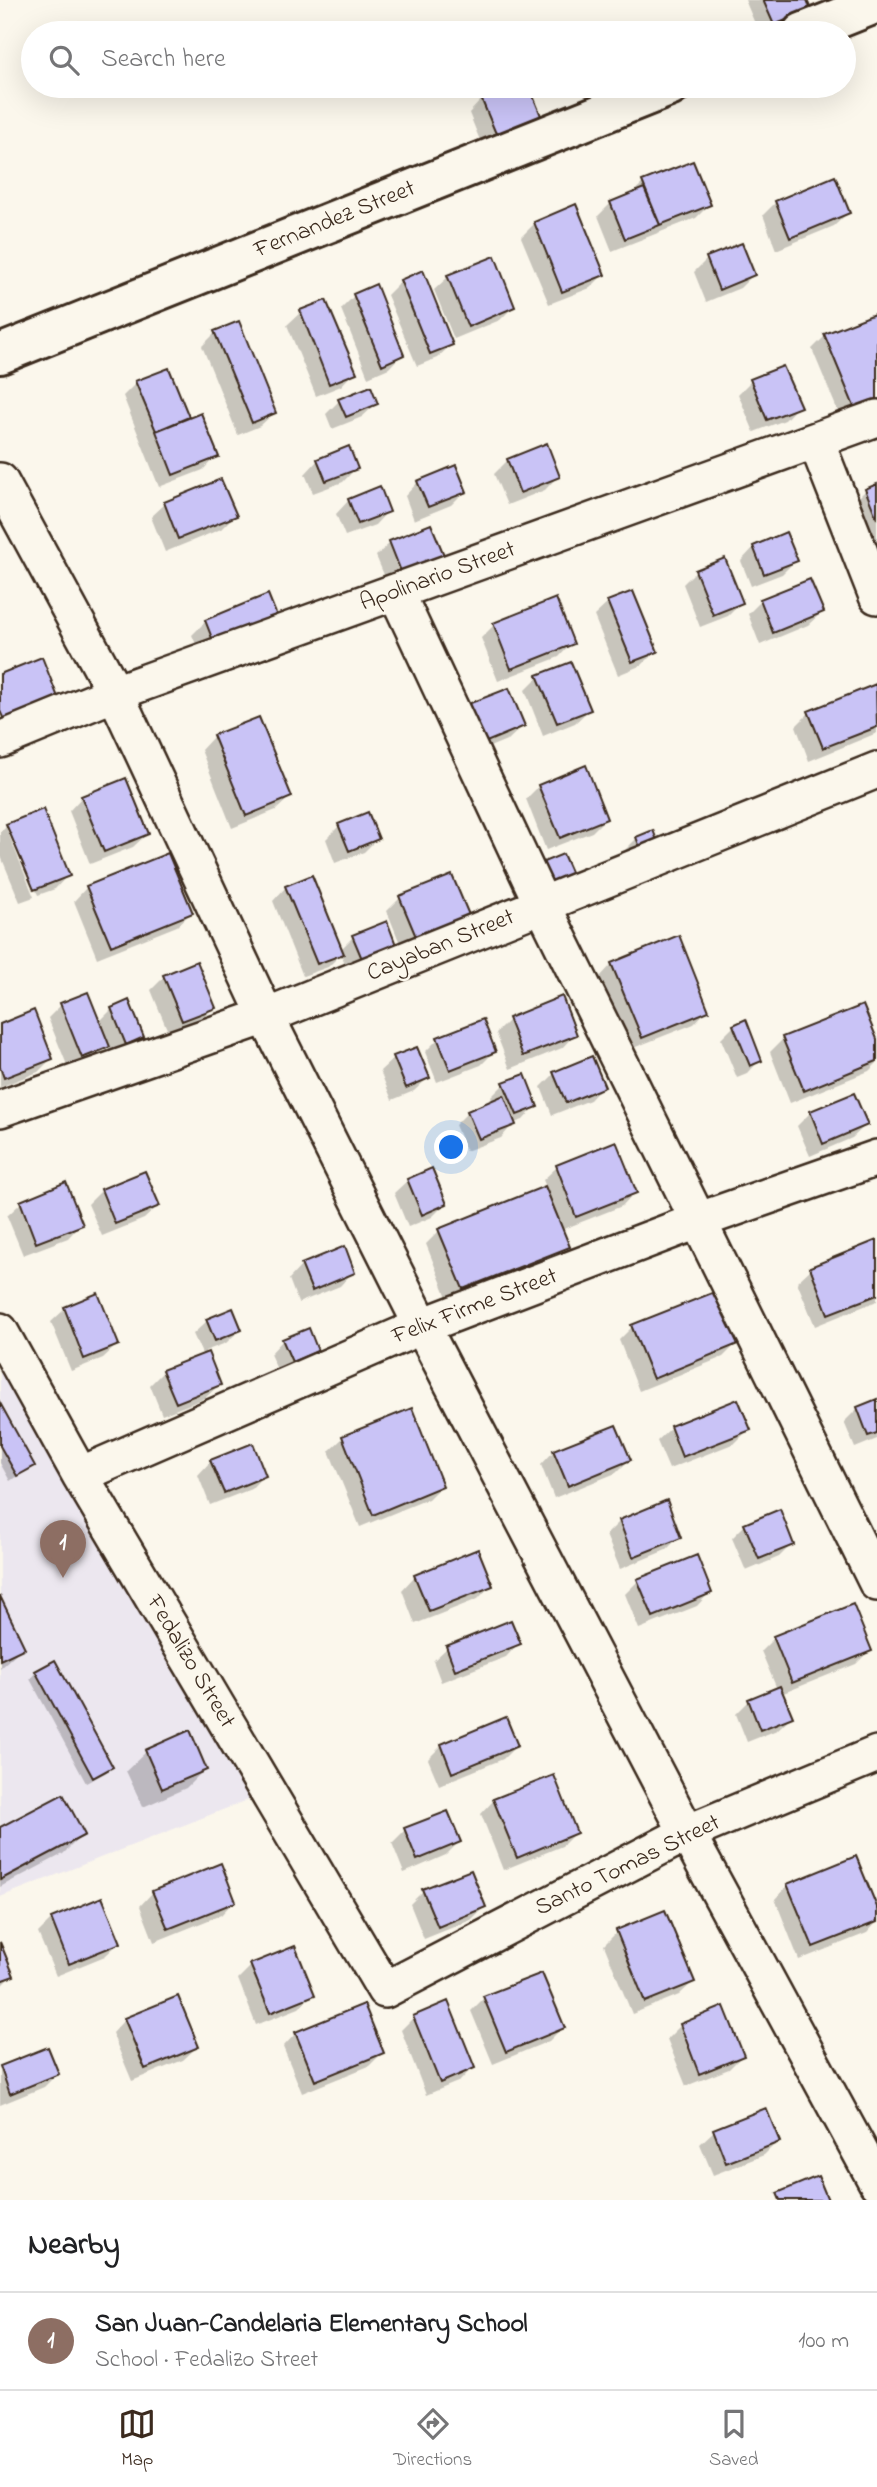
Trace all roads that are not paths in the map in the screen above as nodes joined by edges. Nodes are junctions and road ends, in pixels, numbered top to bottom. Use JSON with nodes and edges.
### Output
{"nodes":[{"id":1,"x":877,"y":3,"type":"edge"},
{"id":2,"x":832,"y":21,"type":"edge"},
{"id":3,"x":641,"y":98,"type":"edge"},
{"id":4,"x":0,"y":354,"type":"edge"},
{"id":5,"x":877,"y":418,"type":"edge"},
{"id":6,"x":816,"y":441,"type":"junction"},
{"id":7,"x":0,"y":481,"type":"edge"},
{"id":8,"x":396,"y":592,"type":"junction"},
{"id":9,"x":877,"y":596,"type":"edge"},
{"id":10,"x":115,"y":694,"type":"junction"},
{"id":11,"x":0,"y":740,"type":"edge"},
{"id":12,"x":877,"y":770,"type":"edge"},
{"id":13,"x":543,"y":906,"type":"junction"},
{"id":14,"x":266,"y":1016,"type":"junction"},
{"id":15,"x":0,"y":1109,"type":"edge"},
{"id":16,"x":877,"y":1158,"type":"edge"},
{"id":17,"x":697,"y":1221,"type":"junction"},
{"id":18,"x":422,"y":1326,"type":"junction"},
{"id":19,"x":0,"y":1331,"type":"edge"},
{"id":20,"x":80,"y":1475,"type":"junction"},
{"id":21,"x":877,"y":1583,"type":"edge"},
{"id":22,"x":877,"y":1754,"type":"edge"},
{"id":23,"x":687,"y":1833,"type":"junction"},
{"id":24,"x":384,"y":1990,"type":"joint"},
{"id":25,"x":877,"y":2183,"type":"edge"}],
"edges":[{"from":1,"to":2,"type":"street"},
{"from":3,"to":4,"type":"street","name":"Fernandez Street"},
{"from":5,"to":6,"type":"street","name":"Apolinario Street"},
{"from":6,"to":8,"type":"street","name":"Apolinario Street"},
{"from":6,"to":9,"type":"street"},
{"from":7,"to":10,"type":"street"},
{"from":8,"to":10,"type":"street","name":"Apolinario Street"},
{"from":8,"to":13,"type":"street"},
{"from":10,"to":11,"type":"street","name":"Apolinario Street"},
{"from":10,"to":14,"type":"street"},
{"from":12,"to":13,"type":"street","name":"Cayaban Street"},
{"from":13,"to":14,"type":"street","name":"Cayaban Street"},
{"from":13,"to":17,"type":"street"},
{"from":14,"to":15,"type":"street","name":"Cayaban Street"},
{"from":14,"to":18,"type":"street"},
{"from":16,"to":17,"type":"street","name":"Felix Firme Street"},
{"from":17,"to":18,"type":"street","name":"Felix Firme Street"},
{"from":17,"to":21,"type":"street"},
{"from":18,"to":20,"type":"street","name":"Felix Firme Street"},
{"from":18,"to":23,"type":"street"},
{"from":19,"to":20,"type":"street","name":"Fedalizo Street"},
{"from":20,"to":24,"type":"street","name":"Fedalizo Street"},
{"from":22,"to":23,"type":"street","name":"Santo Tomas Street"},
{"from":23,"to":24,"type":"street","name":"Santo Tomas Street"},
{"from":23,"to":25,"type":"street"}]}
